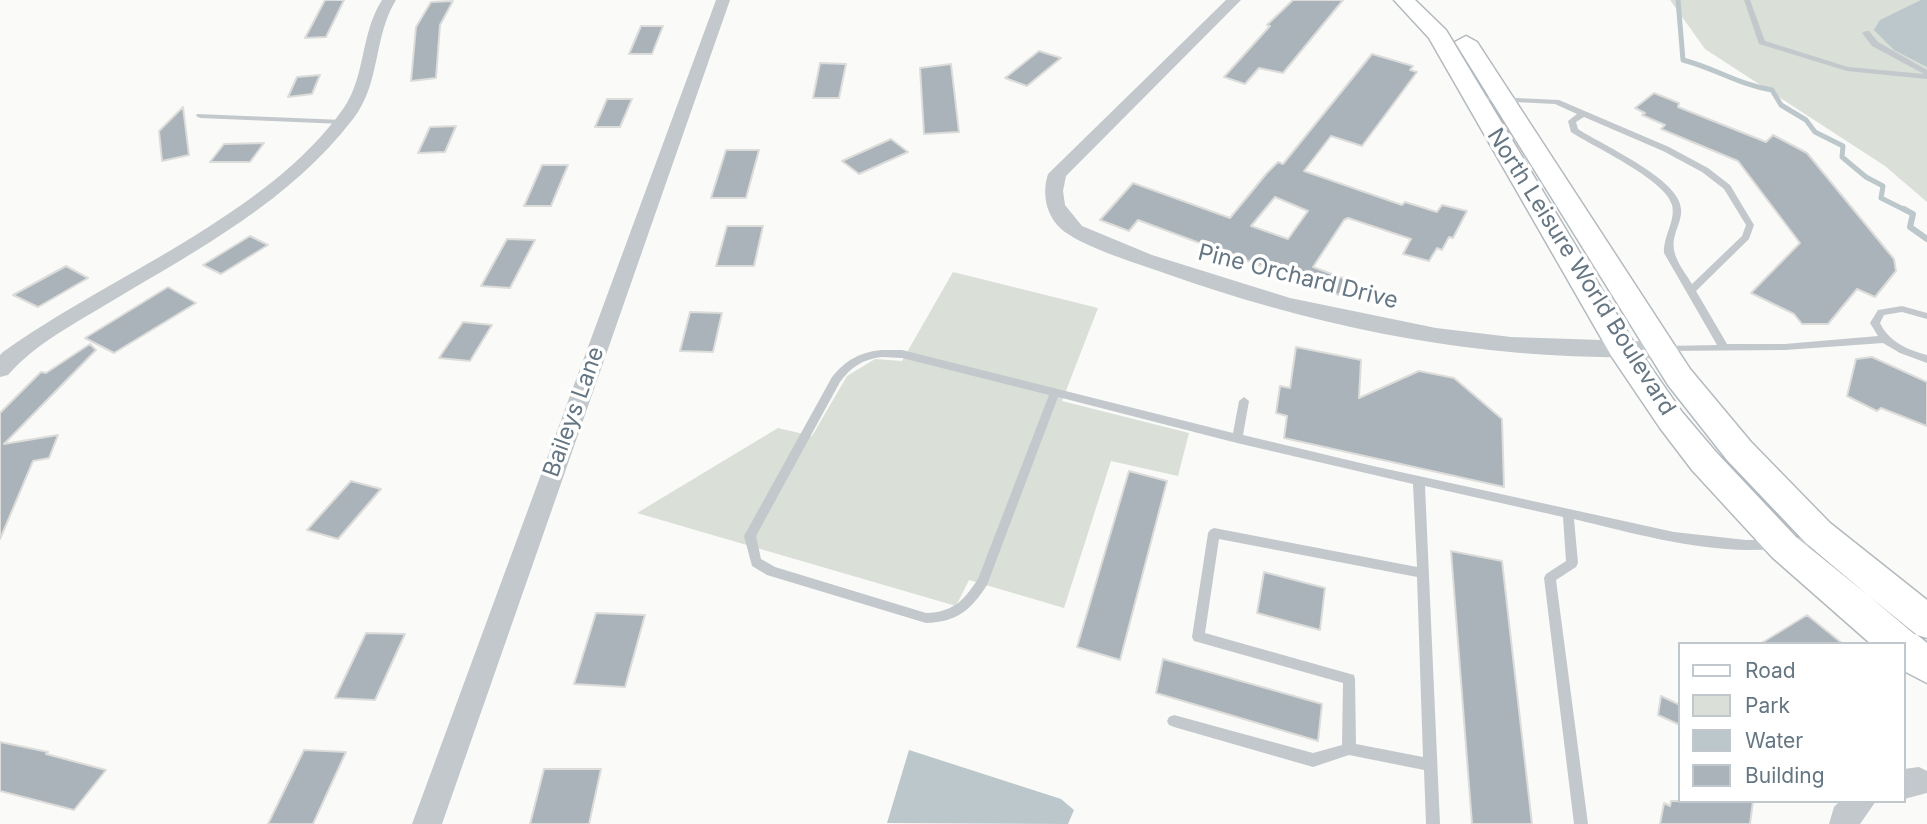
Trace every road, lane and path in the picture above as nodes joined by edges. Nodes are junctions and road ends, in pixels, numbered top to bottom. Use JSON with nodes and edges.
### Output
{"nodes":[{"id":1,"x":389,"y":0,"type":"edge"},
{"id":2,"x":723,"y":0,"type":"edge"},
{"id":3,"x":1234,"y":0,"type":"edge"},
{"id":4,"x":1404,"y":0,"type":"edge"},
{"id":5,"x":1428,"y":0,"type":"edge"},
{"id":6,"x":1747,"y":0,"type":"edge"},
{"id":7,"x":1866,"y":33,"type":"dead end"},
{"id":8,"x":1927,"y":75,"type":"edge"},
{"id":9,"x":1488,"y":99,"type":"junction"},
{"id":10,"x":1584,"y":113,"type":"junction"},
{"id":11,"x":200,"y":116,"type":"dead end"},
{"id":12,"x":343,"y":122,"type":"junction"},
{"id":13,"x":1691,"y":290,"type":"junction"},
{"id":14,"x":1927,"y":316,"type":"edge"},
{"id":15,"x":1885,"y":339,"type":"junction"},
{"id":16,"x":1724,"y":348,"type":"junction"},
{"id":17,"x":1662,"y":349,"type":"junction"},
{"id":18,"x":1623,"y":350,"type":"junction"},
{"id":19,"x":1927,"y":359,"type":"edge"},
{"id":20,"x":0,"y":369,"type":"edge"},
{"id":21,"x":1055,"y":393,"type":"junction"},
{"id":22,"x":1244,"y":401,"type":"dead end"},
{"id":23,"x":1237,"y":439,"type":"junction"},
{"id":24,"x":1419,"y":482,"type":"junction"},
{"id":25,"x":1568,"y":513,"type":"junction"},
{"id":26,"x":1824,"y":539,"type":"junction"},
{"id":27,"x":1784,"y":547,"type":"junction"},
{"id":28,"x":1421,"y":573,"type":"junction"},
{"id":29,"x":1927,"y":622,"type":"edge"},
{"id":30,"x":1896,"y":642,"type":"edge"},
{"id":31,"x":1906,"y":650,"type":"edge"},
{"id":32,"x":1927,"y":666,"type":"edge"},
{"id":33,"x":1174,"y":721,"type":"dead end"},
{"id":34,"x":1349,"y":749,"type":"junction"},
{"id":35,"x":1430,"y":765,"type":"junction"},
{"id":36,"x":1859,"y":803,"type":"edge"},
{"id":37,"x":427,"y":824,"type":"edge"},
{"id":38,"x":1433,"y":824,"type":"edge"},
{"id":39,"x":1581,"y":824,"type":"edge"},
{"id":40,"x":1844,"y":824,"type":"edge"}],
"edges":[{"from":1,"to":12,"type":"street"},
{"from":2,"to":37,"type":"street","name":"Baileys Lane"},
{"from":3,"to":18,"type":"street","name":"Pine Orchard Drive"},
{"from":4,"to":9,"type":"street","name":"North Leisure World Boulevard"},
{"from":5,"to":9,"type":"street","name":"North Leisure World Boulevard"},
{"from":6,"to":8,"type":"lane"},
{"from":7,"to":8,"type":"lane"},
{"from":9,"to":10,"type":"lane"},
{"from":9,"to":17,"type":"street","name":"North Leisure World Boulevard"},
{"from":9,"to":18,"type":"street","name":"North Leisure World Boulevard"},
{"from":10,"to":13,"type":"lane"},
{"from":10,"to":13,"type":"lane"},
{"from":11,"to":12,"type":"lane"},
{"from":12,"to":20,"type":"street"},
{"from":13,"to":16,"type":"lane"},
{"from":14,"to":15,"type":"lane"},
{"from":15,"to":16,"type":"lane"},
{"from":15,"to":19,"type":"lane"},
{"from":16,"to":17,"type":"lane"},
{"from":17,"to":18,"type":"street","name":"Pine Orchard Drive"},
{"from":17,"to":26,"type":"street","name":"North Leisure World Boulevard"},
{"from":18,"to":27,"type":"street","name":"North Leisure World Boulevard"},
{"from":21,"to":21,"type":"lane"},
{"from":21,"to":23,"type":"lane"},
{"from":22,"to":23,"type":"lane"},
{"from":23,"to":24,"type":"lane"},
{"from":24,"to":25,"type":"lane"},
{"from":24,"to":28,"type":"lane"},
{"from":25,"to":27,"type":"lane"},
{"from":25,"to":39,"type":"lane"},
{"from":26,"to":27,"type":"lane"},
{"from":26,"to":29,"type":"street","name":"North Leisure World Boulevard"},
{"from":27,"to":30,"type":"street","name":"North Leisure World Boulevard"},
{"from":28,"to":34,"type":"lane"},
{"from":28,"to":35,"type":"lane"},
{"from":31,"to":32,"type":"street"},
{"from":33,"to":34,"type":"lane"},
{"from":34,"to":35,"type":"lane"},
{"from":35,"to":38,"type":"lane"},
{"from":36,"to":40,"type":"street"}]}
